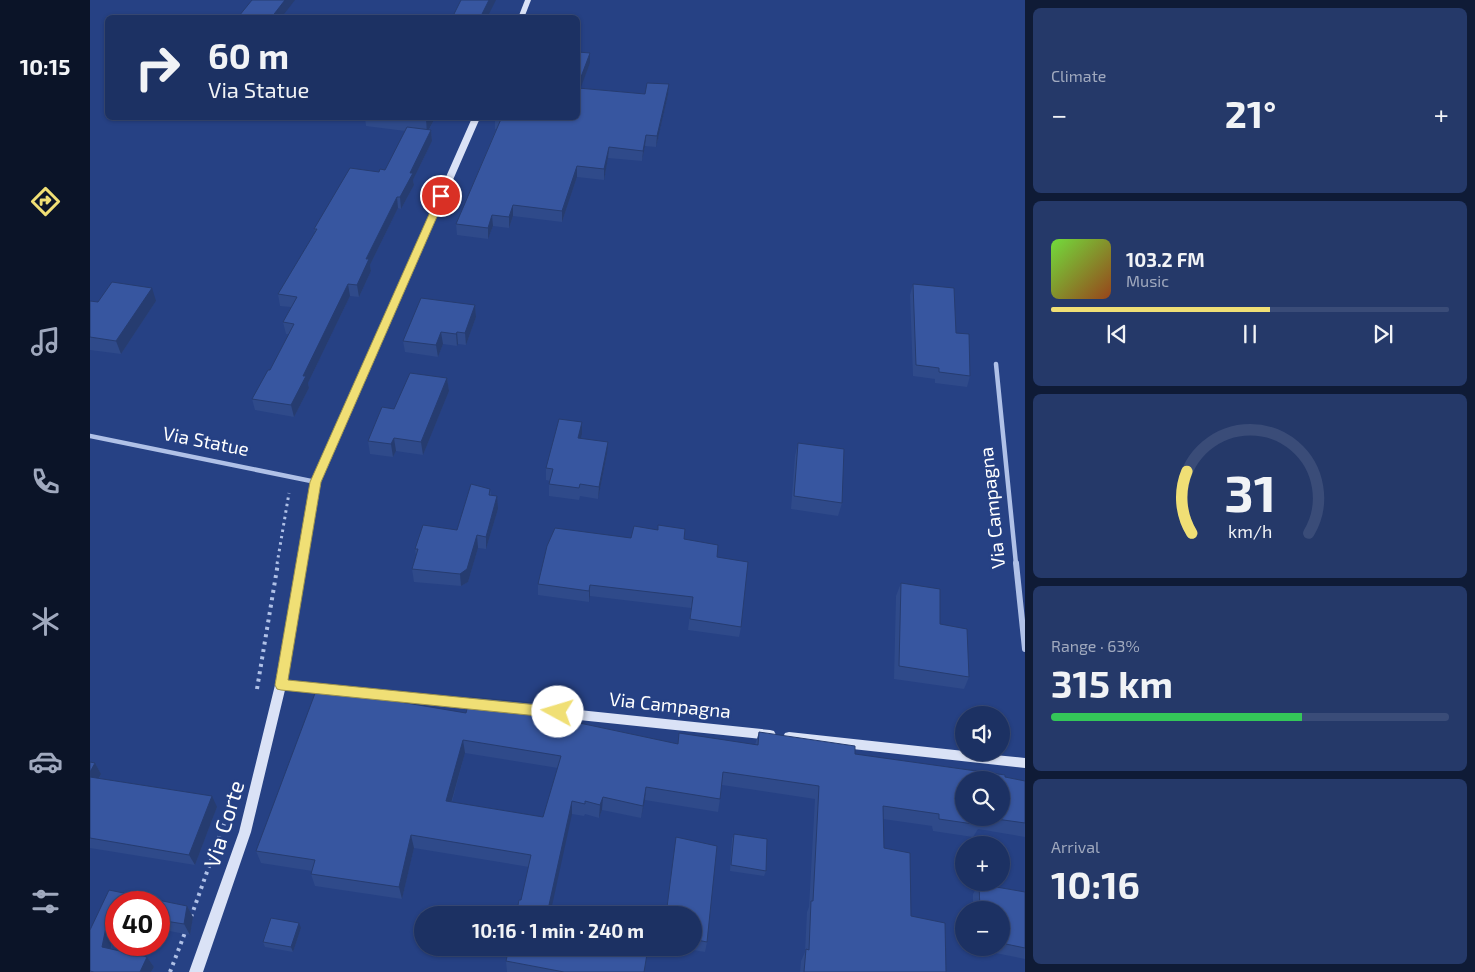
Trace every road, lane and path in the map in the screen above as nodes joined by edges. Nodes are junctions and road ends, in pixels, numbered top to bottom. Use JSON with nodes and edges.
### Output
{"nodes":[{"id":1,"x":528,"y":0,"type":"edge"},
{"id":2,"x":522,"y":15,"type":"edge"},
{"id":3,"x":475,"y":120,"type":"edge"},
{"id":4,"x":996,"y":364,"type":"dead end"},
{"id":5,"x":90,"y":436,"type":"edge"},
{"id":6,"x":316,"y":482,"type":"junction"},
{"id":7,"x":1025,"y":648,"type":"edge"},
{"id":8,"x":281,"y":685,"type":"junction"},
{"id":9,"x":499,"y":706,"type":"edge"},
{"id":10,"x":519,"y":708,"type":"edge"},
{"id":11,"x":1025,"y":763,"type":"edge"},
{"id":12,"x":196,"y":972,"type":"edge"}],
"edges":[{"from":1,"to":2,"type":"main road"},
{"from":3,"to":6,"type":"main road"},
{"from":4,"to":7,"type":"street","name":"Via Campagna"},
{"from":5,"to":6,"type":"street","name":"Via Statue"},
{"from":6,"to":8,"type":"main road"},
{"from":8,"to":9,"type":"main road"},
{"from":8,"to":12,"type":"main road","name":"Via Corte"},
{"from":10,"to":11,"type":"main road","name":"Via Campagna"}]}
